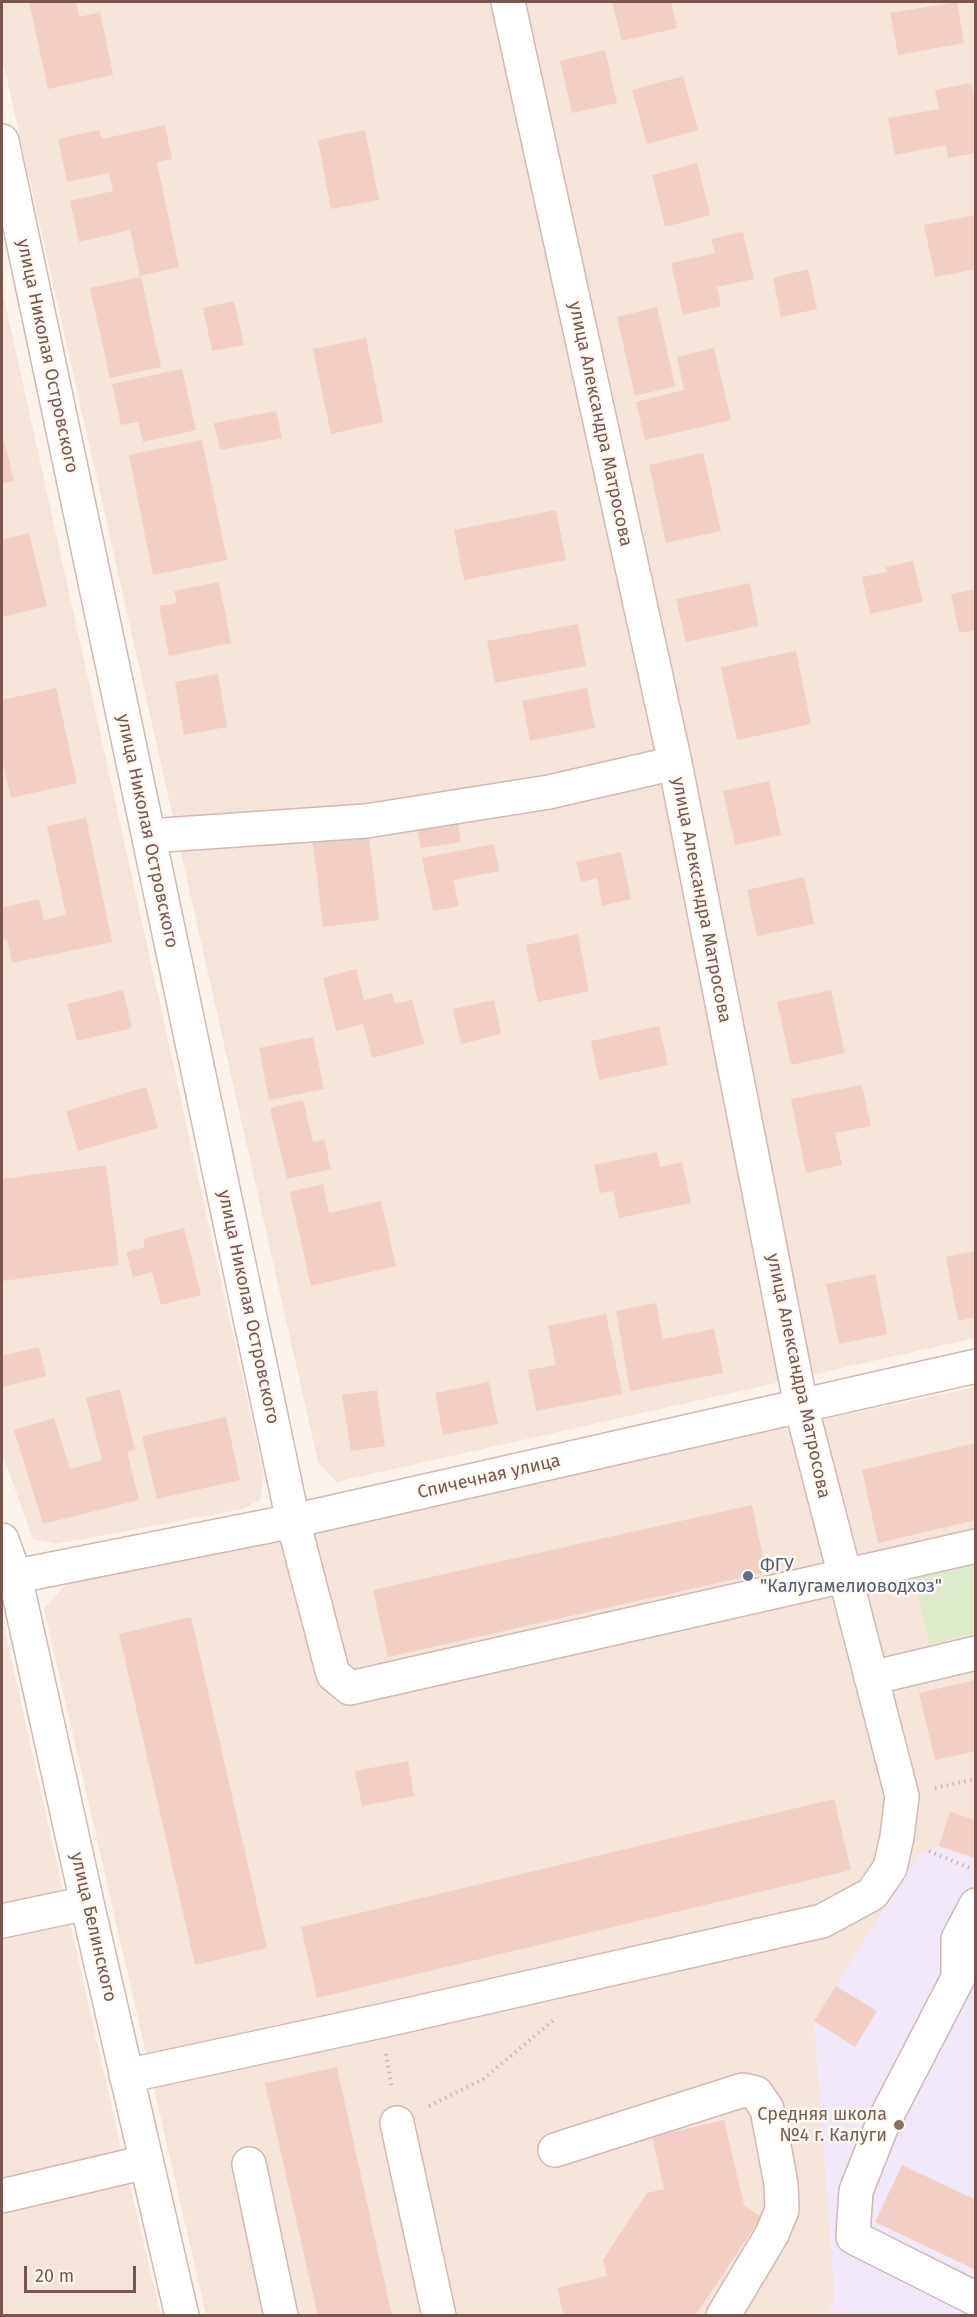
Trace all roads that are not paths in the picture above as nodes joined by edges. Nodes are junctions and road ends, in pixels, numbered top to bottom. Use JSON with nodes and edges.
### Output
{"nodes":[{"id":1,"x":508,"y":2,"type":"edge"},
{"id":2,"x":2,"y":141,"type":"edge"},
{"id":3,"x":675,"y":763,"type":"junction"},
{"id":4,"x":148,"y":836,"type":"junction"},
{"id":5,"x":975,"y":1366,"type":"edge"},
{"id":6,"x":801,"y":1406,"type":"junction"},
{"id":7,"x":293,"y":1521,"type":"junction"},
{"id":8,"x":2,"y":1540,"type":"edge"},
{"id":9,"x":975,"y":1546,"type":"edge"},
{"id":10,"x":843,"y":1576,"type":"junction"},
{"id":11,"x":8,"y":1577,"type":"edge"},
{"id":12,"x":975,"y":1653,"type":"edge"},
{"id":13,"x":871,"y":1678,"type":"junction"},
{"id":14,"x":87,"y":1903,"type":"junction"},
{"id":15,"x":975,"y":1905,"type":"edge"},
{"id":16,"x":2,"y":1921,"type":"edge"},
{"id":17,"x":126,"y":2076,"type":"junction"},
{"id":18,"x":397,"y":2123,"type":"road end"},
{"id":19,"x":555,"y":2150,"type":"dead end"},
{"id":20,"x":146,"y":2162,"type":"junction"},
{"id":21,"x":249,"y":2164,"type":"dead end"},
{"id":22,"x":2,"y":2196,"type":"edge"},
{"id":23,"x":975,"y":2299,"type":"edge"},
{"id":24,"x":182,"y":2316,"type":"edge"},
{"id":25,"x":281,"y":2316,"type":"edge"},
{"id":26,"x":439,"y":2316,"type":"edge"},
{"id":27,"x":723,"y":2316,"type":"edge"}],
"edges":[{"from":1,"to":3,"type":"street","name":"улица Александра Матросова"},
{"from":2,"to":4,"type":"street","name":"улица Николая Островского"},
{"from":3,"to":4,"type":"street"},
{"from":3,"to":6,"type":"street","name":"улица Александра Матросова"},
{"from":4,"to":7,"type":"street","name":"улица Николая Островского"},
{"from":5,"to":6,"type":"street","name":"Спичечная улица"},
{"from":6,"to":7,"type":"street","name":"Спичечная улица"},
{"from":6,"to":10,"type":"street","name":"улица Александра Матросова"},
{"from":7,"to":10,"type":"street","name":"улица Николая Островского"},
{"from":7,"to":11,"type":"street","name":"Спичечная улица"},
{"from":8,"to":11,"type":"street","name":"улица Белинского"},
{"from":9,"to":10,"type":"street"},
{"from":10,"to":13,"type":"street","name":"улица Александра Матросова"},
{"from":11,"to":14,"type":"street","name":"улица Белинского"},
{"from":12,"to":13,"type":"street"},
{"from":13,"to":17,"type":"street","name":"улица Александра Матросова"},
{"from":14,"to":16,"type":"street"},
{"from":14,"to":17,"type":"street","name":"улица Белинского"},
{"from":15,"to":23,"type":"street"},
{"from":17,"to":20,"type":"street","name":"улица Белинского"},
{"from":18,"to":26,"type":"street"},
{"from":19,"to":27,"type":"street"},
{"from":20,"to":22,"type":"street"},
{"from":20,"to":24,"type":"street","name":"улица Белинского"},
{"from":21,"to":25,"type":"street"}]}
